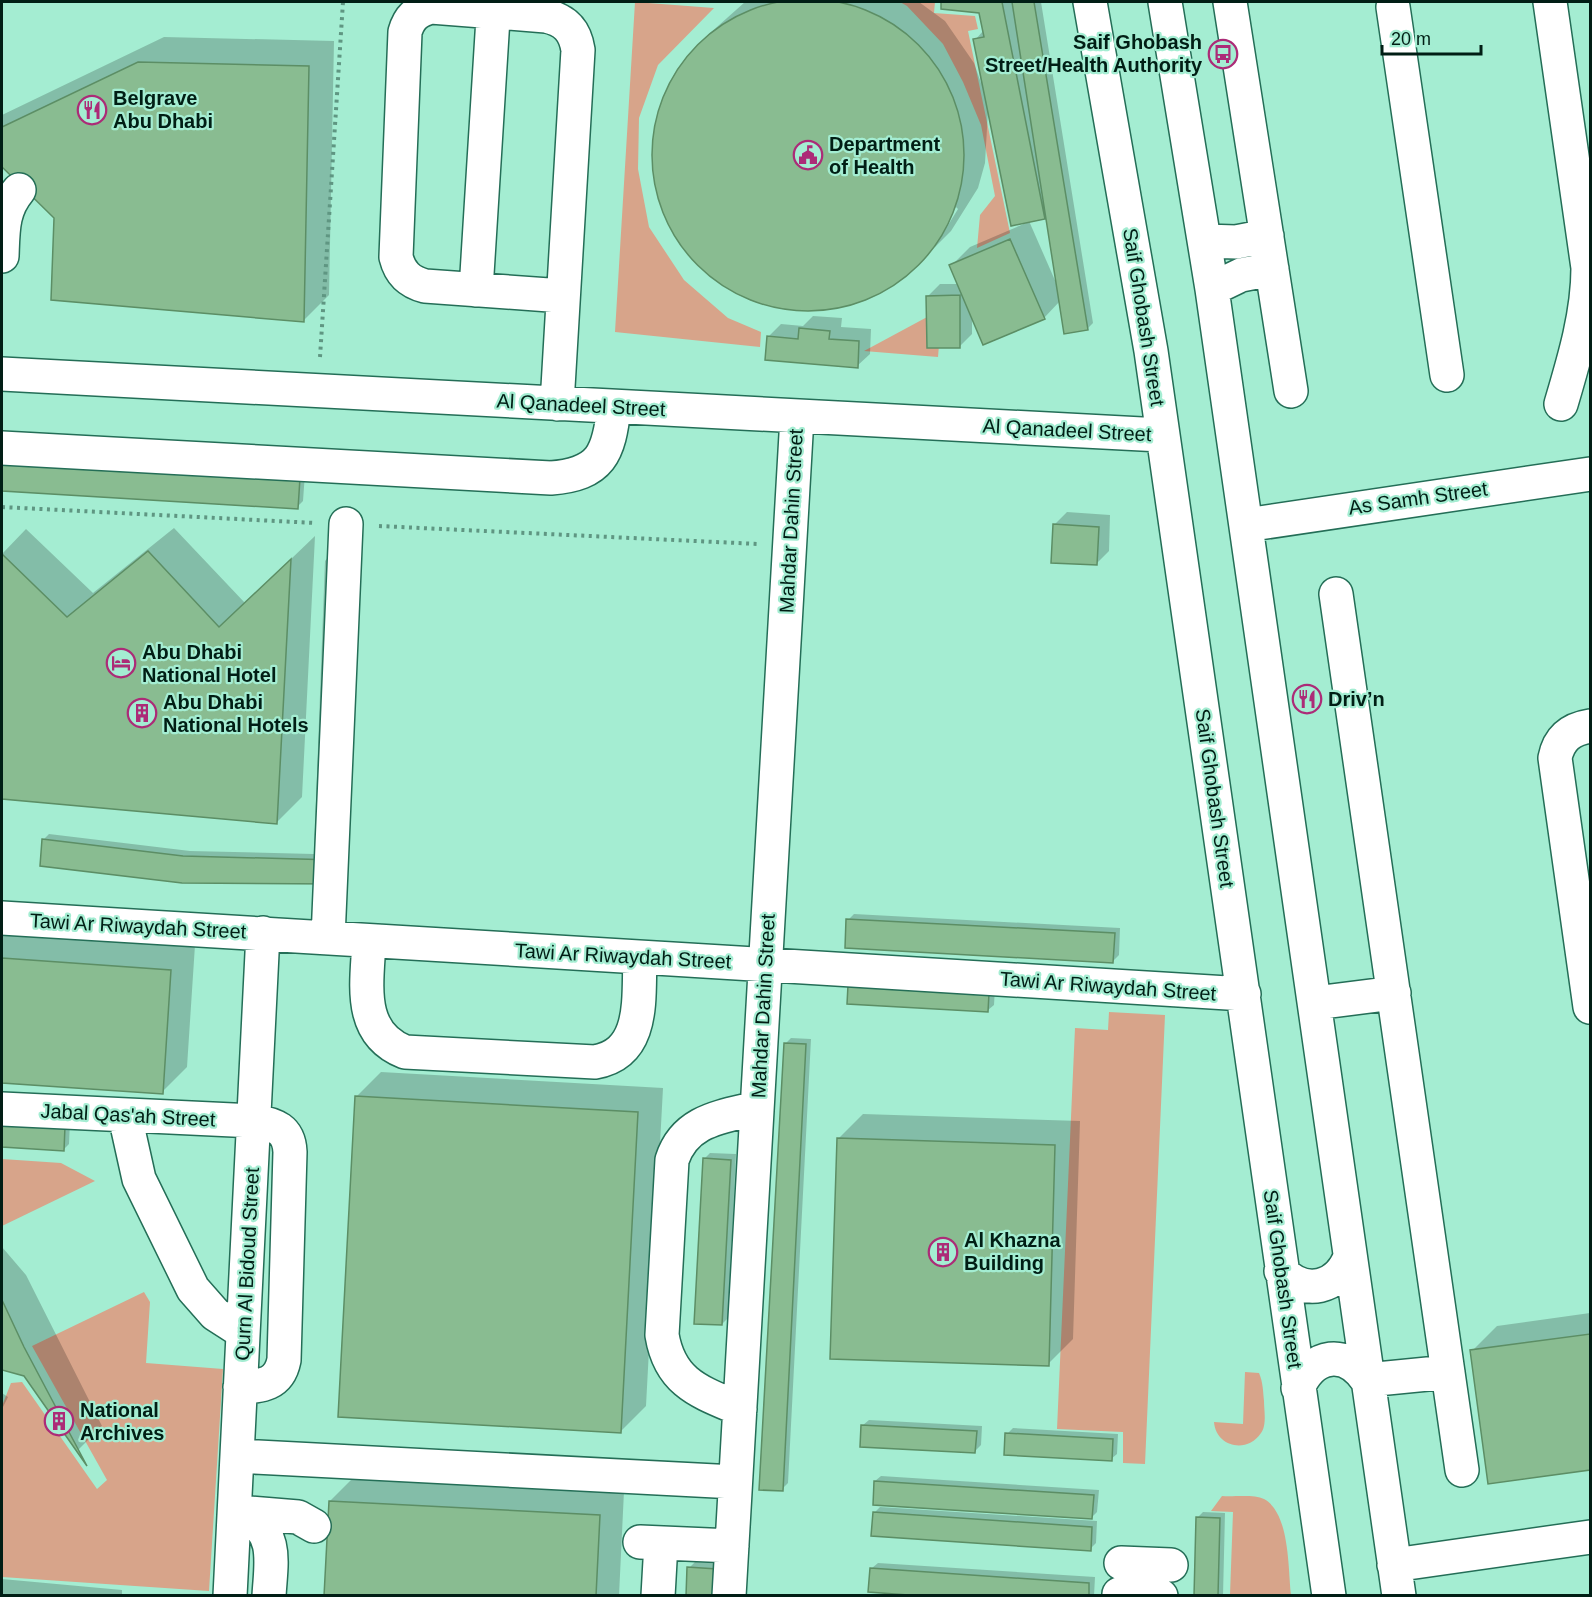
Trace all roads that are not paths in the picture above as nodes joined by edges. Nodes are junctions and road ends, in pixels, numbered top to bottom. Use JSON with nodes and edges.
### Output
{"nodes":[{"id":1,"x":1090,"y":2,"type":"edge"},
{"id":2,"x":1165,"y":2,"type":"edge"},
{"id":3,"x":1230,"y":2,"type":"edge"},
{"id":4,"x":1550,"y":2,"type":"edge"},
{"id":5,"x":494,"y":7,"type":"edge"},
{"id":6,"x":1393,"y":7,"type":"dead end"},
{"id":7,"x":19,"y":190,"type":"dead end"},
{"id":8,"x":1267,"y":236,"type":"junction"},
{"id":9,"x":1205,"y":241,"type":"junction"},
{"id":10,"x":2,"y":256,"type":"edge"},
{"id":11,"x":1272,"y":269,"type":"junction"},
{"id":12,"x":1212,"y":289,"type":"junction"},
{"id":13,"x":476,"y":290,"type":"junction"},
{"id":14,"x":563,"y":296,"type":"junction"},
{"id":15,"x":2,"y":374,"type":"edge"},
{"id":16,"x":1448,"y":375,"type":"dead end"},
{"id":17,"x":1291,"y":391,"type":"dead end"},
{"id":18,"x":557,"y":404,"type":"junction"},
{"id":19,"x":1561,"y":404,"type":"dead end"},
{"id":20,"x":614,"y":407,"type":"junction"},
{"id":21,"x":797,"y":417,"type":"junction"},
{"id":22,"x":1161,"y":435,"type":"junction"},
{"id":23,"x":2,"y":448,"type":"edge"},
{"id":24,"x":1590,"y":474,"type":"edge"},
{"id":25,"x":346,"y":524,"type":"road end"},
{"id":26,"x":1246,"y":525,"type":"junction"},
{"id":27,"x":1336,"y":594,"type":"dead end"},
{"id":28,"x":1590,"y":726,"type":"edge"},
{"id":29,"x":2,"y":918,"type":"edge"},
{"id":30,"x":264,"y":933,"type":"junction"},
{"id":31,"x":328,"y":938,"type":"junction"},
{"id":32,"x":369,"y":941,"type":"junction"},
{"id":33,"x":640,"y":957,"type":"junction"},
{"id":34,"x":766,"y":965,"type":"junction"},
{"id":35,"x":1394,"y":993,"type":"junction"},
{"id":36,"x":1244,"y":994,"type":"junction"},
{"id":37,"x":1315,"y":1003,"type":"junction"},
{"id":38,"x":1590,"y":1007,"type":"edge"},
{"id":39,"x":757,"y":1108,"type":"junction"},
{"id":40,"x":2,"y":1109,"type":"edge"},
{"id":41,"x":125,"y":1116,"type":"junction"},
{"id":42,"x":254,"y":1121,"type":"junction"},
{"id":43,"x":1350,"y":1257,"type":"junction"},
{"id":44,"x":1281,"y":1271,"type":"junction"},
{"id":45,"x":243,"y":1332,"type":"junction"},
{"id":46,"x":1448,"y":1372,"type":"junction"},
{"id":47,"x":1367,"y":1380,"type":"junction"},
{"id":48,"x":240,"y":1387,"type":"junction"},
{"id":49,"x":1298,"y":1388,"type":"junction"},
{"id":50,"x":740,"y":1409,"type":"junction"},
{"id":51,"x":237,"y":1456,"type":"junction"},
{"id":52,"x":1462,"y":1470,"type":"dead end"},
{"id":53,"x":735,"y":1482,"type":"junction"},
{"id":54,"x":240,"y":1512,"type":"junction"},
{"id":55,"x":1590,"y":1537,"type":"edge"},
{"id":56,"x":732,"y":1546,"type":"junction"},
{"id":57,"x":271,"y":1555,"type":"junction"},
{"id":58,"x":1120,"y":1579,"type":"edge"},
{"id":59,"x":1166,"y":1580,"type":"edge"},
{"id":60,"x":1396,"y":1580,"type":"edge"},
{"id":61,"x":230,"y":1596,"type":"edge"},
{"id":62,"x":269,"y":1596,"type":"edge"},
{"id":63,"x":658,"y":1596,"type":"edge"},
{"id":64,"x":729,"y":1596,"type":"edge"},
{"id":65,"x":1329,"y":1596,"type":"edge"}],
"edges":[{"from":1,"to":22,"type":"street","name":"Saif Ghobash Street"},
{"from":2,"to":9,"type":"street"},
{"from":3,"to":8,"type":"street"},
{"from":4,"to":19,"type":"street"},
{"from":5,"to":13,"type":"street"},
{"from":5,"to":13,"type":"street"},
{"from":5,"to":14,"type":"street"},
{"from":6,"to":16,"type":"street"},
{"from":7,"to":10,"type":"street"},
{"from":8,"to":9,"type":"street"},
{"from":8,"to":11,"type":"street"},
{"from":9,"to":12,"type":"street"},
{"from":11,"to":12,"type":"street"},
{"from":11,"to":17,"type":"street"},
{"from":12,"to":26,"type":"street"},
{"from":13,"to":14,"type":"street"},
{"from":14,"to":18,"type":"street"},
{"from":15,"to":18,"type":"street","name":"Al Qanadeel Street"},
{"from":18,"to":20,"type":"street","name":"Al Qanadeel Street"},
{"from":20,"to":21,"type":"street","name":"Al Qanadeel Street"},
{"from":20,"to":23,"type":"street"},
{"from":21,"to":22,"type":"street","name":"Al Qanadeel Street"},
{"from":21,"to":34,"type":"street","name":"Mahdar Dahin Street"},
{"from":22,"to":36,"type":"street","name":"Saif Ghobash Street"},
{"from":24,"to":26,"type":"street","name":"As Samh Street"},
{"from":25,"to":31,"type":"street"},
{"from":26,"to":37,"type":"street"},
{"from":27,"to":35,"type":"street"},
{"from":28,"to":38,"type":"street"},
{"from":29,"to":30,"type":"street","name":"Tawi Ar Riwaydah Street"},
{"from":30,"to":31,"type":"street","name":"Tawi Ar Riwaydah Street"},
{"from":30,"to":42,"type":"street","name":"Qurn Al Bidoud Street"},
{"from":31,"to":32,"type":"street","name":"Tawi Ar Riwaydah Street"},
{"from":32,"to":33,"type":"street","name":"Tawi Ar Riwaydah Street"},
{"from":32,"to":33,"type":"street"},
{"from":33,"to":34,"type":"street","name":"Tawi Ar Riwaydah Street"},
{"from":34,"to":36,"type":"street","name":"Tawi Ar Riwaydah Street"},
{"from":34,"to":39,"type":"street","name":"Mahdar Dahin Street"},
{"from":35,"to":37,"type":"street"},
{"from":35,"to":46,"type":"street"},
{"from":36,"to":44,"type":"street","name":"Saif Ghobash Street"},
{"from":37,"to":43,"type":"street"},
{"from":39,"to":50,"type":"street","name":"Mahdar Dahin Street"},
{"from":39,"to":50,"type":"street"},
{"from":40,"to":41,"type":"street","name":"Jabal Qas'ah Street"},
{"from":41,"to":42,"type":"street","name":"Jabal Qas'ah Street"},
{"from":41,"to":45,"type":"street"},
{"from":42,"to":45,"type":"street","name":"Qurn Al Bidoud Street"},
{"from":42,"to":48,"type":"street","name":"Jabal Qas'ah Street"},
{"from":43,"to":44,"type":"street"},
{"from":43,"to":47,"type":"street"},
{"from":44,"to":49,"type":"street","name":"Saif Ghobash Street"},
{"from":45,"to":48,"type":"street","name":"Qurn Al Bidoud Street"},
{"from":46,"to":47,"type":"street"},
{"from":46,"to":52,"type":"street"},
{"from":47,"to":49,"type":"street"},
{"from":47,"to":60,"type":"street"},
{"from":48,"to":51,"type":"street","name":"Qurn Al Bidoud Street"},
{"from":49,"to":65,"type":"street","name":"Saif Ghobash Street"},
{"from":50,"to":53,"type":"street","name":"Mahdar Dahin Street"},
{"from":51,"to":53,"type":"street"},
{"from":51,"to":54,"type":"street","name":"Qurn Al Bidoud Street"},
{"from":53,"to":56,"type":"street","name":"Mahdar Dahin Street"},
{"from":54,"to":57,"type":"street"},
{"from":54,"to":57,"type":"street"},
{"from":54,"to":61,"type":"street","name":"Qurn Al Bidoud Street"},
{"from":55,"to":60,"type":"street"},
{"from":56,"to":63,"type":"street"},
{"from":56,"to":64,"type":"street","name":"Mahdar Dahin Street"},
{"from":57,"to":62,"type":"street"},
{"from":58,"to":59,"type":"street"}]}
